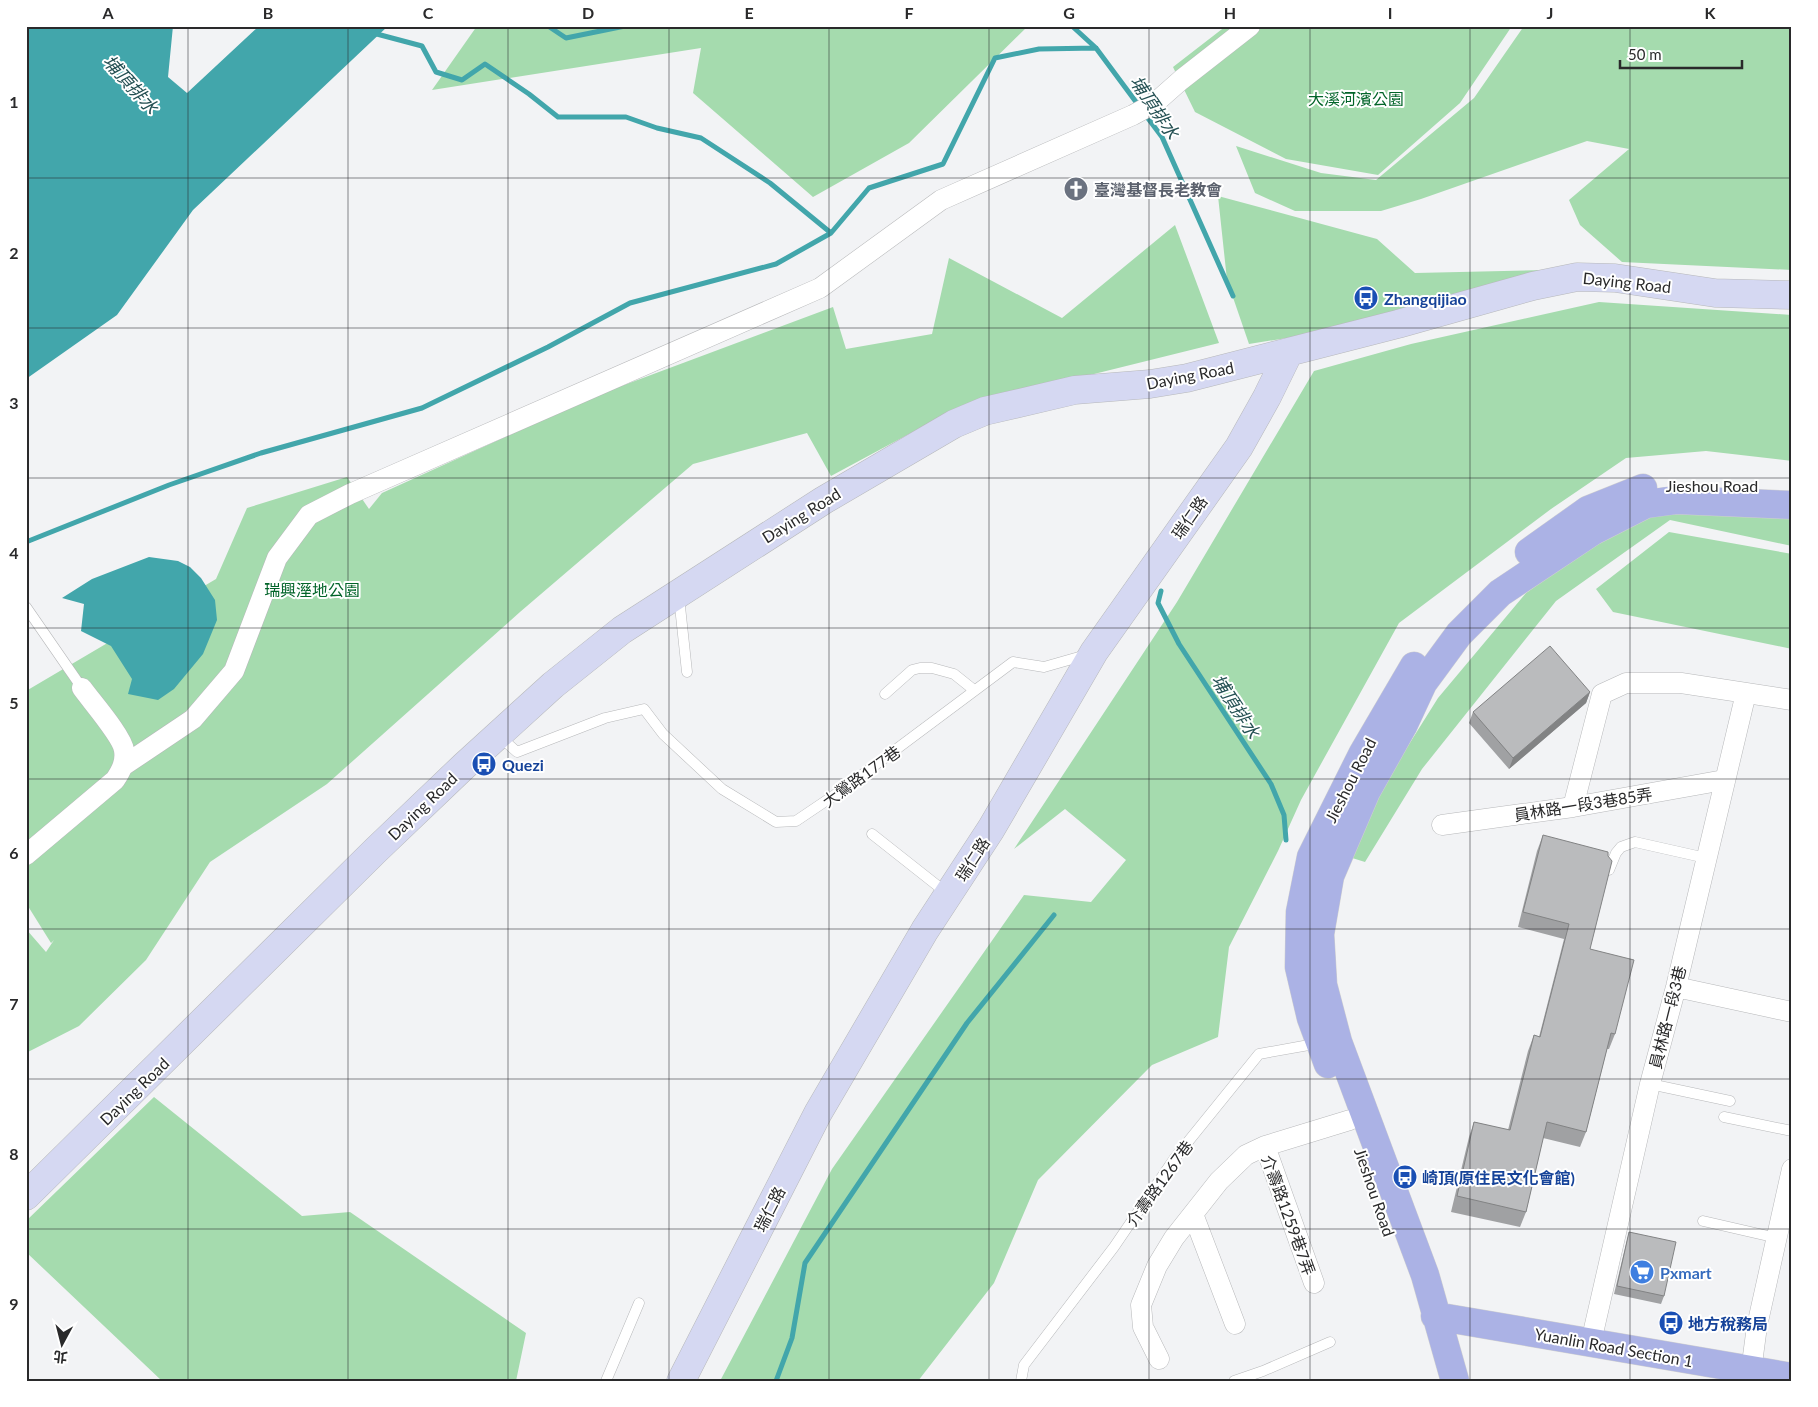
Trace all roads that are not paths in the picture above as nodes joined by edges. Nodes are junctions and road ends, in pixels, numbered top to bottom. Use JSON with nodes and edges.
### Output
{"nodes":[{"id":1,"x":1250,"y":26,"type":"edge"},
{"id":2,"x":1792,"y":295,"type":"edge"},
{"id":3,"x":1289,"y":352,"type":"junction"},
{"id":4,"x":1792,"y":486,"type":"edge"},
{"id":5,"x":1792,"y":506,"type":"edge"},
{"id":6,"x":678,"y":594,"type":"junction"},
{"id":7,"x":26,"y":607,"type":"edge"},
{"id":8,"x":1094,"y":652,"type":"junction"},
{"id":9,"x":687,"y":672,"type":"dead end"},
{"id":10,"x":82,"y":688,"type":"joint"},
{"id":11,"x":974,"y":690,"type":"junction"},
{"id":12,"x":1746,"y":693,"type":"junction"},
{"id":13,"x":884,"y":694,"type":"dead end"},
{"id":14,"x":1792,"y":700,"type":"edge"},
{"id":15,"x":498,"y":735,"type":"junction"},
{"id":16,"x":123,"y":766,"type":"junction"},
{"id":17,"x":1724,"y":780,"type":"junction"},
{"id":18,"x":1573,"y":807,"type":"junction"},
{"id":19,"x":1442,"y":825,"type":"dead end"},
{"id":20,"x":872,"y":834,"type":"dead end"},
{"id":21,"x":26,"y":855,"type":"edge"},
{"id":22,"x":1706,"y":858,"type":"junction"},
{"id":23,"x":1609,"y":870,"type":"edge"},
{"id":24,"x":949,"y":894,"type":"junction"},
{"id":25,"x":1676,"y":987,"type":"junction"},
{"id":26,"x":1792,"y":1012,"type":"edge"},
{"id":27,"x":1329,"y":1042,"type":"junction"},
{"id":28,"x":1650,"y":1084,"type":"junction"},
{"id":29,"x":1730,"y":1101,"type":"dead end"},
{"id":30,"x":1724,"y":1117,"type":"dead end"},
{"id":31,"x":1350,"y":1120,"type":"junction"},
{"id":32,"x":1792,"y":1131,"type":"edge"},
{"id":33,"x":1265,"y":1146,"type":"junction"},
{"id":34,"x":1792,"y":1169,"type":"edge"},
{"id":35,"x":26,"y":1196,"type":"edge"},
{"id":36,"x":1193,"y":1214,"type":"junction"},
{"id":37,"x":1703,"y":1221,"type":"dead end"},
{"id":38,"x":1777,"y":1238,"type":"junction"},
{"id":39,"x":1314,"y":1284,"type":"dead end"},
{"id":40,"x":639,"y":1303,"type":"dead end"},
{"id":41,"x":1435,"y":1316,"type":"junction"},
{"id":42,"x":1235,"y":1324,"type":"dead end"},
{"id":43,"x":1330,"y":1342,"type":"dead end"},
{"id":44,"x":1591,"y":1342,"type":"junction"},
{"id":45,"x":1160,"y":1359,"type":"dead end"},
{"id":46,"x":1264,"y":1376,"type":"edge"},
{"id":47,"x":1752,"y":1376,"type":"edge"},
{"id":48,"x":1792,"y":1377,"type":"edge"},
{"id":49,"x":606,"y":1381,"type":"edge"},
{"id":50,"x":681,"y":1381,"type":"edge"},
{"id":51,"x":1021,"y":1381,"type":"edge"},
{"id":52,"x":1234,"y":1381,"type":"edge"},
{"id":53,"x":1455,"y":1381,"type":"edge"}],
"edges":[{"from":1,"to":16,"type":"street"},
{"from":2,"to":3,"type":"street","name":"Daying Road"},
{"from":3,"to":6,"type":"street","name":"Daying Road"},
{"from":3,"to":8,"type":"street","name":"瑞仁路"},
{"from":4,"to":27,"type":"main road","name":"Jieshou Road"},
{"from":5,"to":27,"type":"main road","name":"Jieshou Road"},
{"from":6,"to":9,"type":"lane"},
{"from":6,"to":15,"type":"street","name":"Daying Road"},
{"from":7,"to":10,"type":"lane"},
{"from":8,"to":11,"type":"lane","name":"大鶯路177巷"},
{"from":8,"to":24,"type":"street","name":"瑞仁路"},
{"from":10,"to":16,"type":"street"},
{"from":11,"to":13,"type":"lane"},
{"from":11,"to":15,"type":"lane","name":"大鶯路177巷"},
{"from":12,"to":14,"type":"street"},
{"from":12,"to":17,"type":"street","name":"員林路一段3巷"},
{"from":12,"to":18,"type":"street"},
{"from":15,"to":35,"type":"street","name":"Daying Road"},
{"from":16,"to":21,"type":"street"},
{"from":17,"to":18,"type":"street","name":"員林路一段3巷85弄"},
{"from":17,"to":22,"type":"street","name":"員林路一段3巷"},
{"from":18,"to":19,"type":"street","name":"員林路一段3巷85弄"},
{"from":20,"to":24,"type":"lane"},
{"from":22,"to":23,"type":"lane"},
{"from":22,"to":25,"type":"street","name":"員林路一段3巷"},
{"from":24,"to":50,"type":"street","name":"瑞仁路"},
{"from":25,"to":26,"type":"street"},
{"from":25,"to":28,"type":"street","name":"員林路一段3巷"},
{"from":27,"to":31,"type":"main road","name":"Jieshou Road"},
{"from":27,"to":41,"type":"main road","name":"Jieshou Road"},
{"from":27,"to":51,"type":"lane","name":"介壽路1267巷"},
{"from":28,"to":29,"type":"lane"},
{"from":28,"to":44,"type":"street","name":"員林路一段3巷"},
{"from":30,"to":32,"type":"lane"},
{"from":31,"to":33,"type":"street"},
{"from":31,"to":41,"type":"main road","name":"Jieshou Road"},
{"from":33,"to":36,"type":"street"},
{"from":33,"to":39,"type":"street","name":"介壽路1259巷7弄"},
{"from":34,"to":38,"type":"street"},
{"from":36,"to":42,"type":"street"},
{"from":36,"to":45,"type":"street"},
{"from":37,"to":38,"type":"lane"},
{"from":38,"to":47,"type":"street"},
{"from":40,"to":49,"type":"lane"},
{"from":41,"to":44,"type":"main road","name":"Yuanlin Road Section 1"},
{"from":41,"to":53,"type":"main road","name":"Jieshou Road"},
{"from":43,"to":46,"type":"lane"},
{"from":44,"to":47,"type":"main road","name":"Yuanlin Road Section 1"},
{"from":46,"to":52,"type":"lane"},
{"from":47,"to":48,"type":"main road","name":"Yuanlin Road Section 1"}]}
